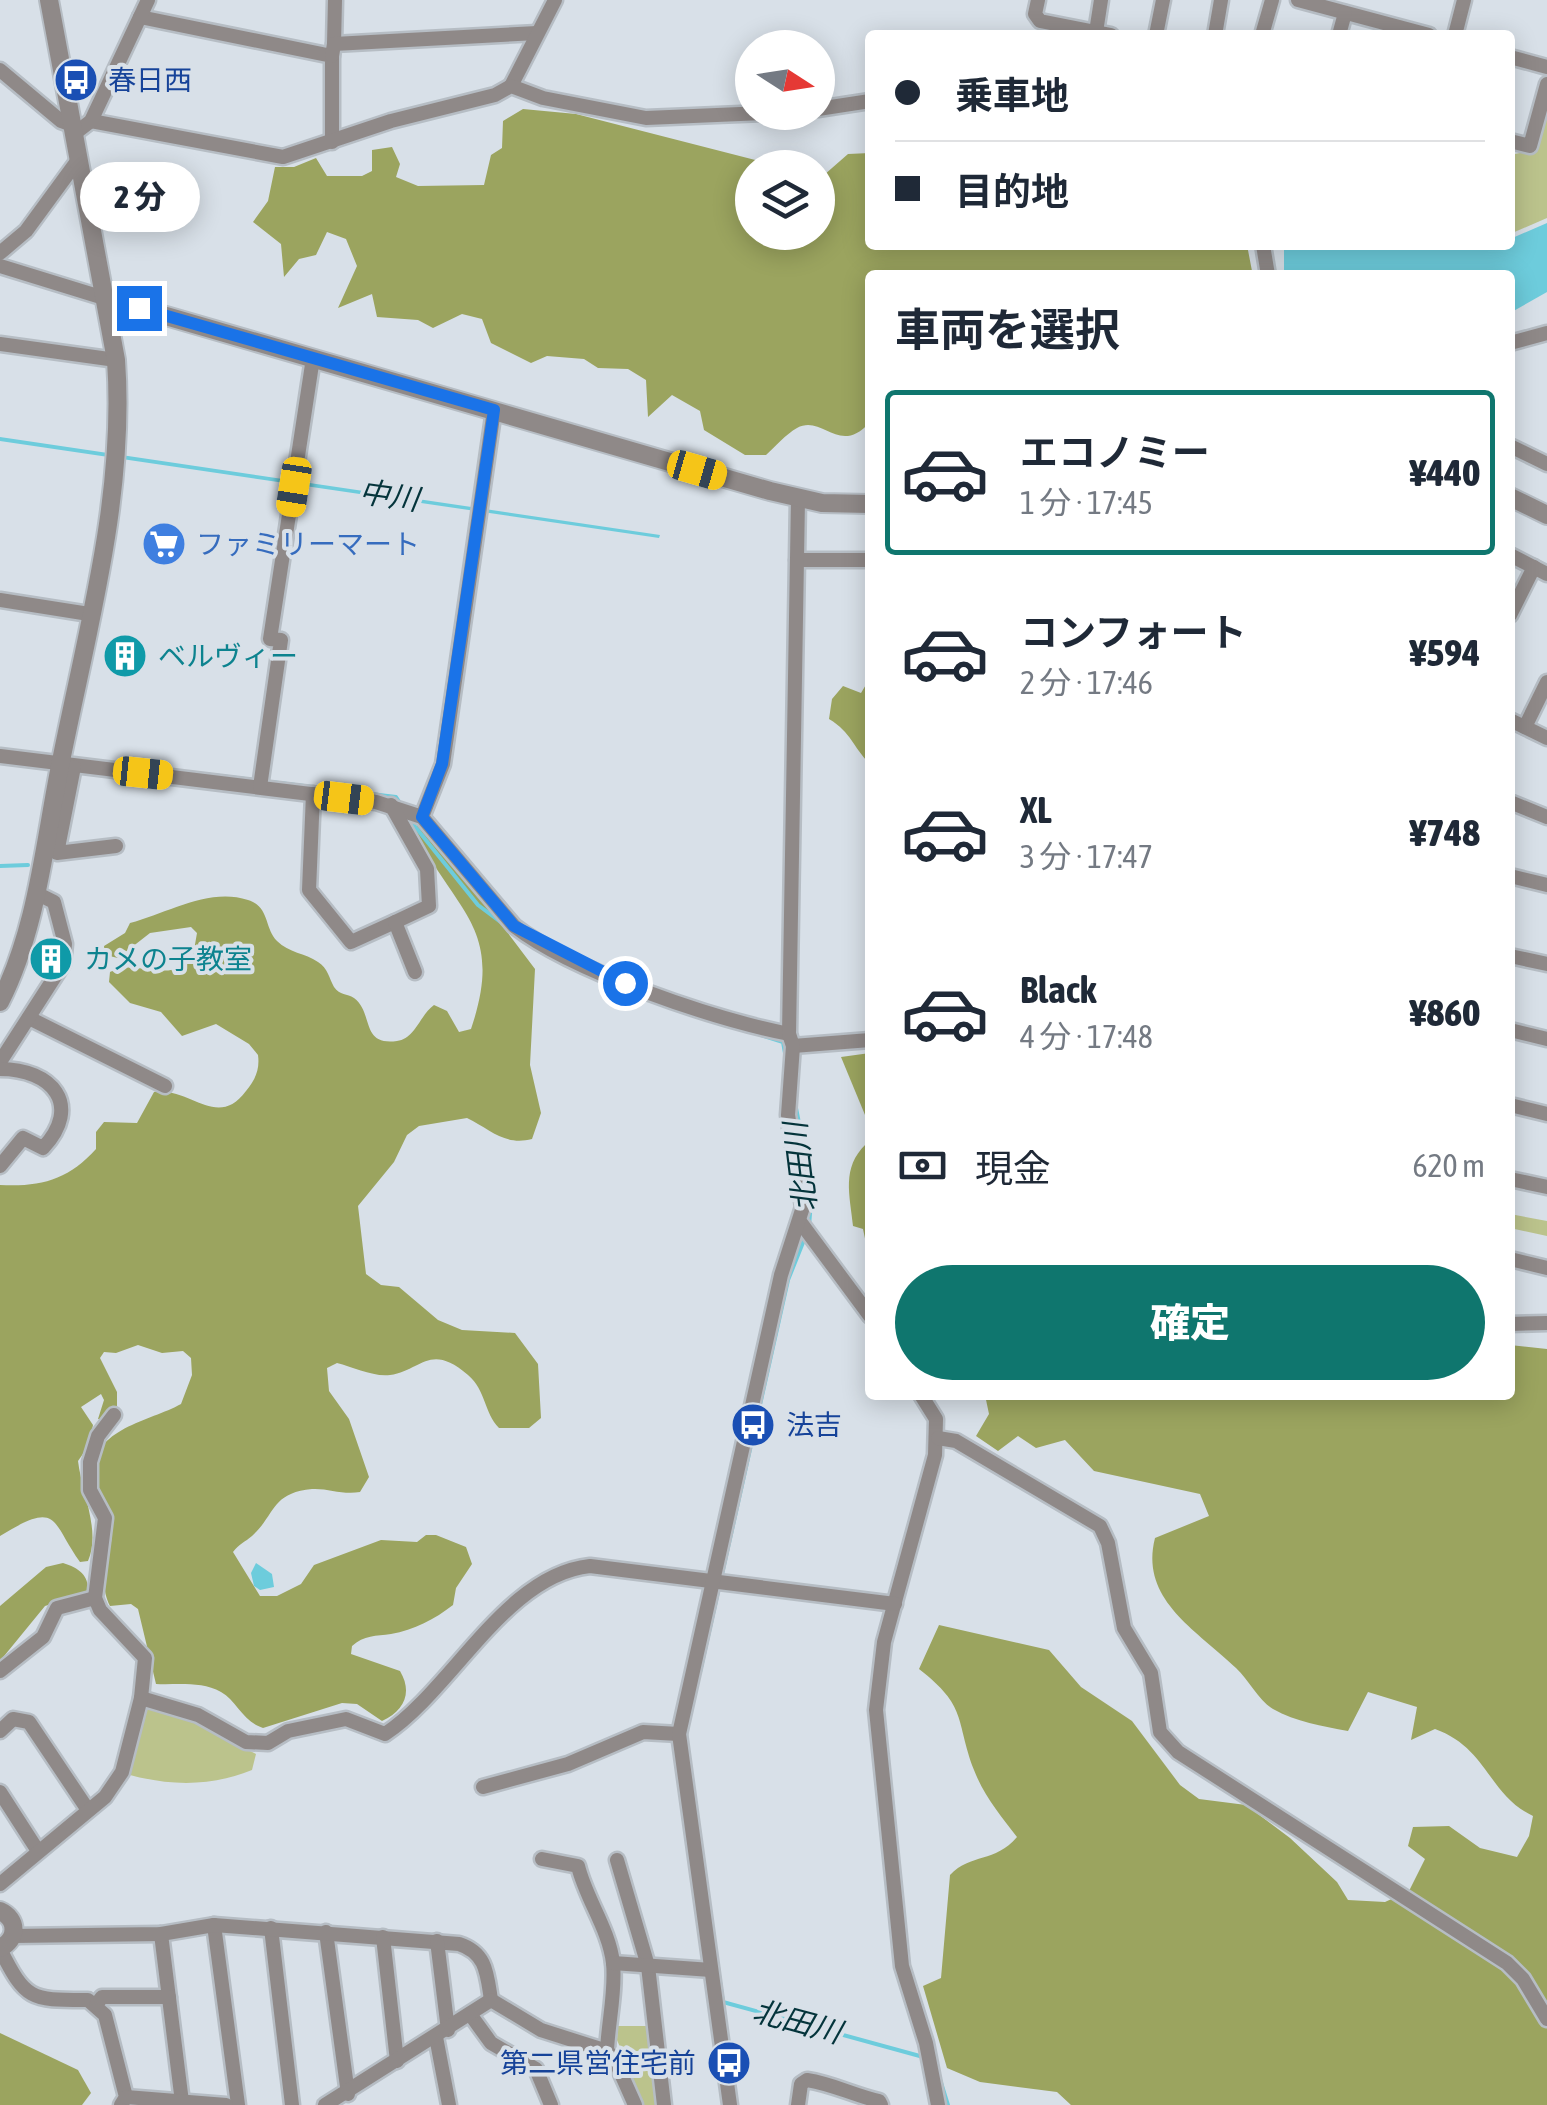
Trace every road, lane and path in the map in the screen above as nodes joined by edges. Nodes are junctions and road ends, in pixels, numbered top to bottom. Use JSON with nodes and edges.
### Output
{"nodes":[{"id":1,"x":49,"y":0,"type":"edge"},
{"id":2,"x":148,"y":0,"type":"edge"},
{"id":3,"x":335,"y":0,"type":"edge"},
{"id":4,"x":555,"y":0,"type":"edge"},
{"id":5,"x":1038,"y":0,"type":"edge"},
{"id":6,"x":1101,"y":0,"type":"edge"},
{"id":7,"x":1163,"y":0,"type":"edge"},
{"id":8,"x":1222,"y":0,"type":"edge"},
{"id":9,"x":1272,"y":0,"type":"edge"},
{"id":10,"x":1298,"y":0,"type":"edge"},
{"id":11,"x":1464,"y":0,"type":"edge"},
{"id":12,"x":1345,"y":13,"type":"junction"},
{"id":13,"x":140,"y":17,"type":"junction"},
{"id":14,"x":1084,"y":30,"type":"edge"},
{"id":15,"x":1103,"y":30,"type":"edge"},
{"id":16,"x":1157,"y":30,"type":"edge"},
{"id":17,"x":1216,"y":30,"type":"edge"},
{"id":18,"x":1263,"y":30,"type":"edge"},
{"id":19,"x":1340,"y":30,"type":"edge"},
{"id":20,"x":1411,"y":30,"type":"edge"},
{"id":21,"x":1456,"y":30,"type":"edge"},
{"id":22,"x":537,"y":33,"type":"junction"},
{"id":23,"x":333,"y":50,"type":"junction"},
{"id":24,"x":1515,"y":58,"type":"edge"},
{"id":25,"x":1547,"y":67,"type":"edge"},
{"id":26,"x":0,"y":70,"type":"edge"},
{"id":27,"x":1547,"y":84,"type":"edge"},
{"id":28,"x":511,"y":86,"type":"junction"},
{"id":29,"x":865,"y":103,"type":"edge"},
{"id":30,"x":835,"y":107,"type":"edge"},
{"id":31,"x":735,"y":114,"type":"edge"},
{"id":32,"x":79,"y":127,"type":"junction"},
{"id":33,"x":332,"y":142,"type":"junction"},
{"id":34,"x":1515,"y":142,"type":"edge"},
{"id":35,"x":78,"y":160,"type":"junction"},
{"id":36,"x":0,"y":253,"type":"edge"},
{"id":37,"x":0,"y":266,"type":"edge"},
{"id":38,"x":104,"y":298,"type":"junction"},
{"id":39,"x":1547,"y":333,"type":"edge"},
{"id":40,"x":1515,"y":342,"type":"edge"},
{"id":41,"x":0,"y":344,"type":"edge"},
{"id":42,"x":313,"y":358,"type":"junction"},
{"id":43,"x":116,"y":360,"type":"junction"},
{"id":44,"x":494,"y":410,"type":"junction"},
{"id":45,"x":1515,"y":448,"type":"edge"},
{"id":46,"x":1547,"y":464,"type":"edge"},
{"id":47,"x":798,"y":498,"type":"junction"},
{"id":48,"x":1515,"y":499,"type":"edge"},
{"id":49,"x":865,"y":504,"type":"edge"},
{"id":50,"x":1547,"y":515,"type":"edge"},
{"id":51,"x":797,"y":557,"type":"junction"},
{"id":52,"x":1515,"y":558,"type":"edge"},
{"id":53,"x":865,"y":560,"type":"edge"},
{"id":54,"x":1540,"y":570,"type":"edge"},
{"id":55,"x":0,"y":600,"type":"edge"},
{"id":56,"x":1515,"y":608,"type":"edge"},
{"id":57,"x":89,"y":614,"type":"junction"},
{"id":58,"x":1547,"y":682,"type":"edge"},
{"id":59,"x":1515,"y":722,"type":"edge"},
{"id":60,"x":1526,"y":727,"type":"junction"},
{"id":61,"x":1547,"y":738,"type":"edge"},
{"id":62,"x":0,"y":756,"type":"edge"},
{"id":63,"x":64,"y":762,"type":"junction"},
{"id":64,"x":260,"y":783,"type":"junction"},
{"id":65,"x":313,"y":794,"type":"junction"},
{"id":66,"x":1515,"y":804,"type":"edge"},
{"id":67,"x":406,"y":810,"type":"junction"},
{"id":68,"x":1547,"y":817,"type":"edge"},
{"id":69,"x":116,"y":846,"type":"dead end"},
{"id":70,"x":1515,"y":877,"type":"edge"},
{"id":71,"x":1547,"y":885,"type":"edge"},
{"id":72,"x":36,"y":893,"type":"junction"},
{"id":73,"x":395,"y":922,"type":"junction"},
{"id":74,"x":1515,"y":957,"type":"edge"},
{"id":75,"x":1547,"y":964,"type":"edge"},
{"id":76,"x":415,"y":972,"type":"dead end"},
{"id":77,"x":0,"y":1002,"type":"edge"},
{"id":78,"x":28,"y":1018,"type":"junction"},
{"id":79,"x":1515,"y":1031,"type":"edge"},
{"id":80,"x":1547,"y":1038,"type":"edge"},
{"id":81,"x":791,"y":1040,"type":"junction"},
{"id":82,"x":865,"y":1040,"type":"edge"},
{"id":83,"x":0,"y":1065,"type":"edge"},
{"id":84,"x":164,"y":1086,"type":"dead end"},
{"id":85,"x":1515,"y":1106,"type":"edge"},
{"id":86,"x":1547,"y":1114,"type":"edge"},
{"id":87,"x":0,"y":1166,"type":"edge"},
{"id":88,"x":1515,"y":1180,"type":"edge"},
{"id":89,"x":1547,"y":1188,"type":"edge"},
{"id":90,"x":802,"y":1222,"type":"junction"},
{"id":91,"x":1515,"y":1260,"type":"edge"},
{"id":92,"x":1547,"y":1268,"type":"edge"},
{"id":93,"x":865,"y":1309,"type":"edge"},
{"id":94,"x":1546,"y":1320,"type":"edge"},
{"id":95,"x":1515,"y":1323,"type":"edge"},
{"id":96,"x":927,"y":1400,"type":"edge"},
{"id":97,"x":114,"y":1415,"type":"dead end"},
{"id":98,"x":938,"y":1438,"type":"junction"},
{"id":99,"x":712,"y":1581,"type":"junction"},
{"id":100,"x":95,"y":1598,"type":"junction"},
{"id":101,"x":895,"y":1604,"type":"junction"},
{"id":102,"x":0,"y":1670,"type":"edge"},
{"id":103,"x":141,"y":1698,"type":"junction"},
{"id":104,"x":0,"y":1731,"type":"edge"},
{"id":105,"x":678,"y":1734,"type":"junction"},
{"id":106,"x":483,"y":1787,"type":"dead end"},
{"id":107,"x":0,"y":1792,"type":"edge"},
{"id":108,"x":88,"y":1810,"type":"junction"},
{"id":109,"x":38,"y":1851,"type":"junction"},
{"id":110,"x":542,"y":1859,"type":"dead end"},
{"id":111,"x":617,"y":1860,"type":"dead end"},
{"id":112,"x":0,"y":1884,"type":"edge"},
{"id":113,"x":0,"y":1911,"type":"edge"},
{"id":114,"x":214,"y":1925,"type":"junction"},
{"id":115,"x":271,"y":1928,"type":"junction"},
{"id":116,"x":326,"y":1932,"type":"junction"},
{"id":117,"x":161,"y":1934,"type":"junction"},
{"id":118,"x":383,"y":1937,"type":"junction"},
{"id":119,"x":437,"y":1942,"type":"junction"},
{"id":120,"x":4,"y":1944,"type":"edge"},
{"id":121,"x":613,"y":1963,"type":"junction"},
{"id":122,"x":648,"y":1966,"type":"junction"},
{"id":123,"x":710,"y":1970,"type":"junction"},
{"id":124,"x":169,"y":1997,"type":"junction"},
{"id":125,"x":490,"y":2000,"type":"junction"},
{"id":126,"x":96,"y":2005,"type":"junction"},
{"id":127,"x":470,"y":2014,"type":"junction"},
{"id":128,"x":1547,"y":2019,"type":"edge"},
{"id":129,"x":442,"y":2034,"type":"junction"},
{"id":130,"x":606,"y":2051,"type":"junction"},
{"id":131,"x":396,"y":2061,"type":"junction"},
{"id":132,"x":351,"y":2097,"type":"edge"},
{"id":133,"x":131,"y":2102,"type":"edge"},
{"id":134,"x":188,"y":2103,"type":"edge"},
{"id":135,"x":226,"y":2105,"type":"edge"},
{"id":136,"x":238,"y":2105,"type":"edge"},
{"id":137,"x":292,"y":2105,"type":"edge"},
{"id":138,"x":325,"y":2105,"type":"edge"},
{"id":139,"x":448,"y":2105,"type":"edge"},
{"id":140,"x":551,"y":2105,"type":"edge"},
{"id":141,"x":634,"y":2105,"type":"edge"},
{"id":142,"x":664,"y":2105,"type":"edge"},
{"id":143,"x":730,"y":2105,"type":"edge"},
{"id":144,"x":798,"y":2105,"type":"edge"},
{"id":145,"x":881,"y":2105,"type":"edge"},
{"id":146,"x":938,"y":2105,"type":"edge"}],
"edges":[{"from":1,"to":32,"type":"street"},
{"from":2,"to":13,"type":"street"},
{"from":3,"to":23,"type":"street"},
{"from":4,"to":22,"type":"street"},
{"from":5,"to":14,"type":"street"},
{"from":6,"to":15,"type":"street"},
{"from":7,"to":16,"type":"street"},
{"from":8,"to":17,"type":"street"},
{"from":9,"to":18,"type":"street"},
{"from":10,"to":12,"type":"street"},
{"from":11,"to":21,"type":"street"},
{"from":12,"to":19,"type":"street"},
{"from":12,"to":20,"type":"street"},
{"from":13,"to":23,"type":"street"},
{"from":13,"to":32,"type":"street"},
{"from":22,"to":23,"type":"street"},
{"from":22,"to":28,"type":"street"},
{"from":23,"to":33,"type":"street"},
{"from":24,"to":25,"type":"street"},
{"from":26,"to":32,"type":"street"},
{"from":27,"to":34,"type":"street"},
{"from":28,"to":31,"type":"street"},
{"from":28,"to":33,"type":"street"},
{"from":29,"to":30,"type":"street"},
{"from":32,"to":33,"type":"street"},
{"from":32,"to":35,"type":"street"},
{"from":35,"to":36,"type":"street"},
{"from":35,"to":38,"type":"street"},
{"from":37,"to":38,"type":"street"},
{"from":38,"to":42,"type":"street"},
{"from":38,"to":43,"type":"street"},
{"from":39,"to":40,"type":"street"},
{"from":41,"to":43,"type":"street"},
{"from":42,"to":44,"type":"street"},
{"from":42,"to":64,"type":"street"},
{"from":43,"to":57,"type":"street"},
{"from":44,"to":47,"type":"street"},
{"from":44,"to":67,"type":"street"},
{"from":45,"to":46,"type":"street"},
{"from":47,"to":49,"type":"street"},
{"from":47,"to":51,"type":"street"},
{"from":48,"to":50,"type":"street"},
{"from":51,"to":53,"type":"street"},
{"from":51,"to":81,"type":"street"},
{"from":52,"to":54,"type":"street"},
{"from":54,"to":56,"type":"street"},
{"from":55,"to":57,"type":"street"},
{"from":57,"to":63,"type":"street"},
{"from":58,"to":60,"type":"street"},
{"from":59,"to":60,"type":"street"},
{"from":60,"to":61,"type":"street"},
{"from":62,"to":63,"type":"street"},
{"from":63,"to":64,"type":"street"},
{"from":63,"to":69,"type":"street"},
{"from":63,"to":72,"type":"street"},
{"from":64,"to":65,"type":"street"},
{"from":65,"to":67,"type":"street"},
{"from":65,"to":73,"type":"street"},
{"from":66,"to":68,"type":"street"},
{"from":67,"to":73,"type":"street"},
{"from":67,"to":81,"type":"street"},
{"from":70,"to":71,"type":"street"},
{"from":72,"to":77,"type":"street"},
{"from":72,"to":78,"type":"street"},
{"from":73,"to":76,"type":"street"},
{"from":74,"to":75,"type":"street"},
{"from":78,"to":83,"type":"street"},
{"from":78,"to":84,"type":"street"},
{"from":79,"to":80,"type":"street"},
{"from":81,"to":82,"type":"street"},
{"from":81,"to":90,"type":"street"},
{"from":83,"to":87,"type":"street"},
{"from":85,"to":86,"type":"street"},
{"from":88,"to":89,"type":"street"},
{"from":90,"to":93,"type":"street"},
{"from":90,"to":99,"type":"street"},
{"from":91,"to":92,"type":"street"},
{"from":94,"to":95,"type":"street"},
{"from":96,"to":98,"type":"street"},
{"from":97,"to":100,"type":"street"},
{"from":98,"to":101,"type":"street"},
{"from":98,"to":128,"type":"street"},
{"from":99,"to":101,"type":"street"},
{"from":99,"to":103,"type":"street"},
{"from":99,"to":105,"type":"street"},
{"from":100,"to":102,"type":"street"},
{"from":100,"to":103,"type":"street"},
{"from":101,"to":146,"type":"street"},
{"from":103,"to":108,"type":"street"},
{"from":104,"to":108,"type":"street"},
{"from":105,"to":106,"type":"street"},
{"from":105,"to":123,"type":"street"},
{"from":107,"to":109,"type":"street"},
{"from":108,"to":109,"type":"street"},
{"from":109,"to":112,"type":"street"},
{"from":110,"to":121,"type":"street"},
{"from":111,"to":122,"type":"street"},
{"from":113,"to":120,"type":"street"},
{"from":114,"to":115,"type":"street"},
{"from":114,"to":117,"type":"street"},
{"from":114,"to":136,"type":"street"},
{"from":115,"to":116,"type":"street"},
{"from":115,"to":137,"type":"street"},
{"from":116,"to":118,"type":"street"},
{"from":116,"to":132,"type":"street"},
{"from":117,"to":120,"type":"street"},
{"from":117,"to":124,"type":"street"},
{"from":118,"to":119,"type":"street"},
{"from":118,"to":131,"type":"street"},
{"from":119,"to":125,"type":"street"},
{"from":119,"to":129,"type":"street"},
{"from":120,"to":126,"type":"street"},
{"from":121,"to":122,"type":"street"},
{"from":121,"to":130,"type":"street"},
{"from":122,"to":123,"type":"street"},
{"from":122,"to":142,"type":"street"},
{"from":123,"to":143,"type":"street"},
{"from":124,"to":126,"type":"street"},
{"from":124,"to":134,"type":"street"},
{"from":125,"to":127,"type":"street"},
{"from":125,"to":130,"type":"street"},
{"from":126,"to":133,"type":"street"},
{"from":127,"to":129,"type":"street"},
{"from":127,"to":140,"type":"street"},
{"from":129,"to":131,"type":"street"},
{"from":129,"to":139,"type":"street"},
{"from":130,"to":141,"type":"street"},
{"from":131,"to":132,"type":"street"},
{"from":132,"to":138,"type":"street"},
{"from":133,"to":134,"type":"street"},
{"from":134,"to":135,"type":"street"},
{"from":144,"to":145,"type":"street"}]}
